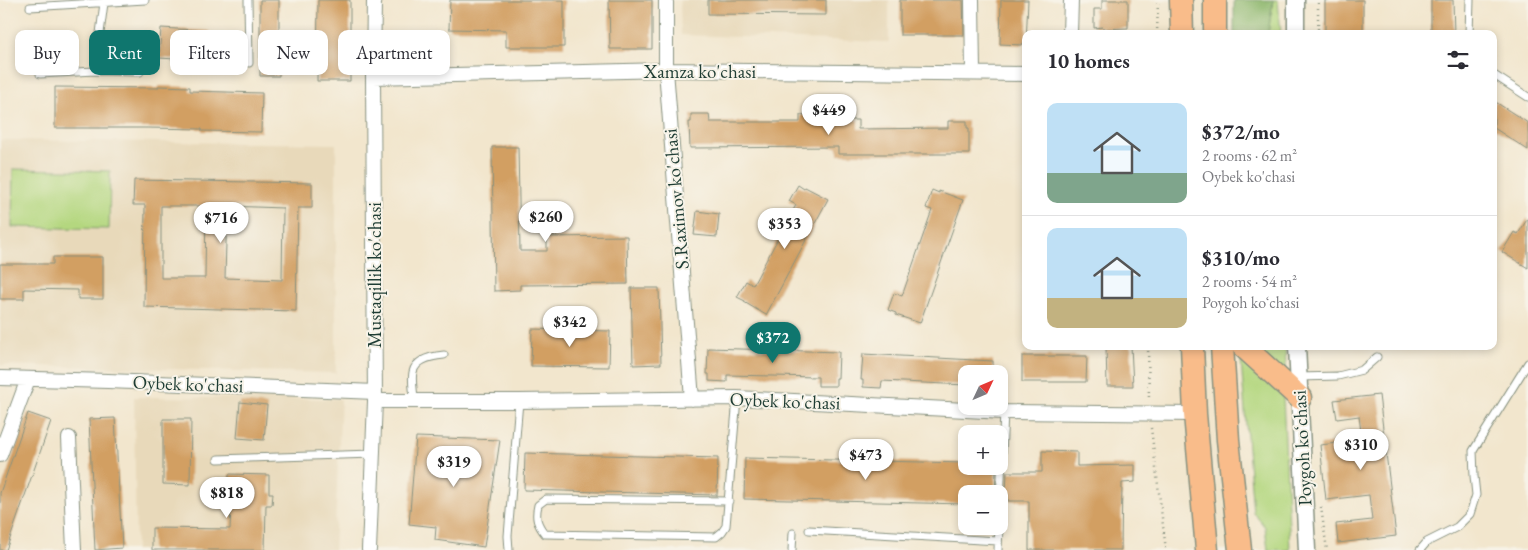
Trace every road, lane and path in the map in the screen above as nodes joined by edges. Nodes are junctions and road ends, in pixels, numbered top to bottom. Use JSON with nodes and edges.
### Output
{"nodes":[{"id":1,"x":145,"y":0,"type":"edge"},
{"id":2,"x":248,"y":0,"type":"edge"},
{"id":3,"x":374,"y":0,"type":"edge"},
{"id":4,"x":666,"y":0,"type":"edge"},
{"id":5,"x":972,"y":0,"type":"edge"},
{"id":6,"x":1071,"y":0,"type":"edge"},
{"id":7,"x":1158,"y":0,"type":"edge"},
{"id":8,"x":1181,"y":0,"type":"edge"},
{"id":9,"x":1215,"y":0,"type":"edge"},
{"id":10,"x":1296,"y":0,"type":"edge"},
{"id":11,"x":1318,"y":0,"type":"edge"},
{"id":12,"x":1470,"y":0,"type":"edge"},
{"id":13,"x":104,"y":3,"type":"junction"},
{"id":14,"x":30,"y":7,"type":"dead end"},
{"id":15,"x":100,"y":30,"type":"edge"},
{"id":16,"x":1070,"y":30,"type":"edge"},
{"id":17,"x":1157,"y":30,"type":"edge"},
{"id":18,"x":1182,"y":30,"type":"edge"},
{"id":19,"x":1215,"y":30,"type":"edge"},
{"id":20,"x":1296,"y":30,"type":"edge"},
{"id":21,"x":1318,"y":30,"type":"edge"},
{"id":22,"x":1469,"y":30,"type":"edge"},
{"id":23,"x":249,"y":63,"type":"dead end"},
{"id":24,"x":666,"y":70,"type":"junction"},
{"id":25,"x":973,"y":73,"type":"junction"},
{"id":26,"x":1022,"y":74,"type":"edge"},
{"id":27,"x":373,"y":77,"type":"junction"},
{"id":28,"x":1497,"y":77,"type":"edge"},
{"id":29,"x":1528,"y":97,"type":"edge"},
{"id":30,"x":1148,"y":350,"type":"edge"},
{"id":31,"x":1192,"y":350,"type":"edge"},
{"id":32,"x":1222,"y":350,"type":"edge"},
{"id":33,"x":1248,"y":350,"type":"edge"},
{"id":34,"x":1297,"y":350,"type":"edge"},
{"id":35,"x":444,"y":355,"type":"dead end"},
{"id":36,"x":1377,"y":357,"type":"dead end"},
{"id":37,"x":1528,"y":363,"type":"edge"},
{"id":38,"x":0,"y":378,"type":"edge"},
{"id":39,"x":28,"y":379,"type":"junction"},
{"id":40,"x":1299,"y":387,"type":"junction"},
{"id":41,"x":375,"y":396,"type":"junction"},
{"id":42,"x":692,"y":398,"type":"junction"},
{"id":43,"x":737,"y":398,"type":"junction"},
{"id":44,"x":414,"y":401,"type":"junction"},
{"id":45,"x":519,"y":401,"type":"junction"},
{"id":46,"x":958,"y":410,"type":"edge"},
{"id":47,"x":1008,"y":412,"type":"edge"},
{"id":48,"x":1150,"y":414,"type":"junction"},
{"id":49,"x":1195,"y":414,"type":"junction"},
{"id":50,"x":1004,"y":415,"type":"edge"},
{"id":51,"x":69,"y":438,"type":"dead end"},
{"id":52,"x":373,"y":454,"type":"junction"},
{"id":53,"x":0,"y":455,"type":"edge"},
{"id":54,"x":218,"y":459,"type":"dead end"},
{"id":55,"x":1001,"y":485,"type":"edge"},
{"id":56,"x":729,"y":501,"type":"junction"},
{"id":57,"x":810,"y":530,"type":"dead end"},
{"id":58,"x":793,"y":533,"type":"dead end"},
{"id":59,"x":998,"y":535,"type":"edge"},
{"id":60,"x":998,"y":541,"type":"junction"},
{"id":61,"x":74,"y":550,"type":"edge"},
{"id":62,"x":369,"y":550,"type":"edge"},
{"id":63,"x":509,"y":550,"type":"edge"},
{"id":64,"x":792,"y":550,"type":"edge"},
{"id":65,"x":998,"y":550,"type":"edge"},
{"id":66,"x":1166,"y":550,"type":"edge"},
{"id":67,"x":1207,"y":550,"type":"edge"},
{"id":68,"x":1240,"y":550,"type":"edge"},
{"id":69,"x":1307,"y":550,"type":"edge"},
{"id":70,"x":1420,"y":550,"type":"edge"}],
"edges":[{"from":1,"to":13,"type":"lane"},
{"from":2,"to":23,"type":"lane"},
{"from":3,"to":27,"type":"street","name":"Mustaqillik ko'chasi"},
{"from":4,"to":24,"type":"street","name":"S.Raximov ko'chasi"},
{"from":5,"to":25,"type":"street"},
{"from":6,"to":16,"type":"street"},
{"from":7,"to":17,"type":"path"},
{"from":8,"to":18,"type":"highway"},
{"from":9,"to":19,"type":"highway"},
{"from":10,"to":20,"type":"street"},
{"from":11,"to":21,"type":"path"},
{"from":12,"to":22,"type":"lane"},
{"from":13,"to":14,"type":"lane"},
{"from":13,"to":15,"type":"lane"},
{"from":24,"to":25,"type":"street","name":"Xamza ko'chasi"},
{"from":24,"to":27,"type":"street","name":"Xamza ko'chasi"},
{"from":24,"to":42,"type":"street","name":"S.Raximov ko'chasi"},
{"from":25,"to":26,"type":"street","name":"Xamza ko'chasi"},
{"from":27,"to":41,"type":"street","name":"Mustaqillik ko'chasi"},
{"from":28,"to":29,"type":"lane"},
{"from":30,"to":48,"type":"path"},
{"from":31,"to":49,"type":"highway"},
{"from":32,"to":68,"type":"highway"},
{"from":33,"to":40,"type":"highway"},
{"from":34,"to":40,"type":"street","name":"Poygoh koʻchasi"},
{"from":35,"to":44,"type":"lane"},
{"from":36,"to":40,"type":"lane"},
{"from":37,"to":70,"type":"lane"},
{"from":38,"to":39,"type":"street","name":"Oybek ko'chasi"},
{"from":39,"to":41,"type":"street","name":"Oybek ko'chasi"},
{"from":39,"to":53,"type":"street"},
{"from":40,"to":69,"type":"street","name":"Poygoh koʻchasi"},
{"from":41,"to":44,"type":"street","name":"Oybek ko'chasi"},
{"from":41,"to":52,"type":"street","name":"Mustaqillik ko'chasi"},
{"from":42,"to":43,"type":"street","name":"Oybek ko'chasi"},
{"from":42,"to":45,"type":"street","name":"Oybek ko'chasi"},
{"from":43,"to":46,"type":"street","name":"Oybek ko'chasi"},
{"from":43,"to":56,"type":"lane"},
{"from":44,"to":45,"type":"street","name":"Oybek ko'chasi"},
{"from":45,"to":63,"type":"lane"},
{"from":47,"to":48,"type":"street","name":"Oybek ko'chasi"},
{"from":48,"to":49,"type":"street","name":"Oybek ko'chasi"},
{"from":48,"to":66,"type":"path"},
{"from":49,"to":67,"type":"highway"},
{"from":50,"to":55,"type":"lane"},
{"from":51,"to":61,"type":"street"},
{"from":52,"to":54,"type":"lane"},
{"from":52,"to":62,"type":"street","name":"Mustaqillik ko'chasi"},
{"from":56,"to":56,"type":"lane"},
{"from":57,"to":60,"type":"lane"},
{"from":58,"to":64,"type":"lane"},
{"from":59,"to":60,"type":"lane"},
{"from":60,"to":65,"type":"lane"}]}
